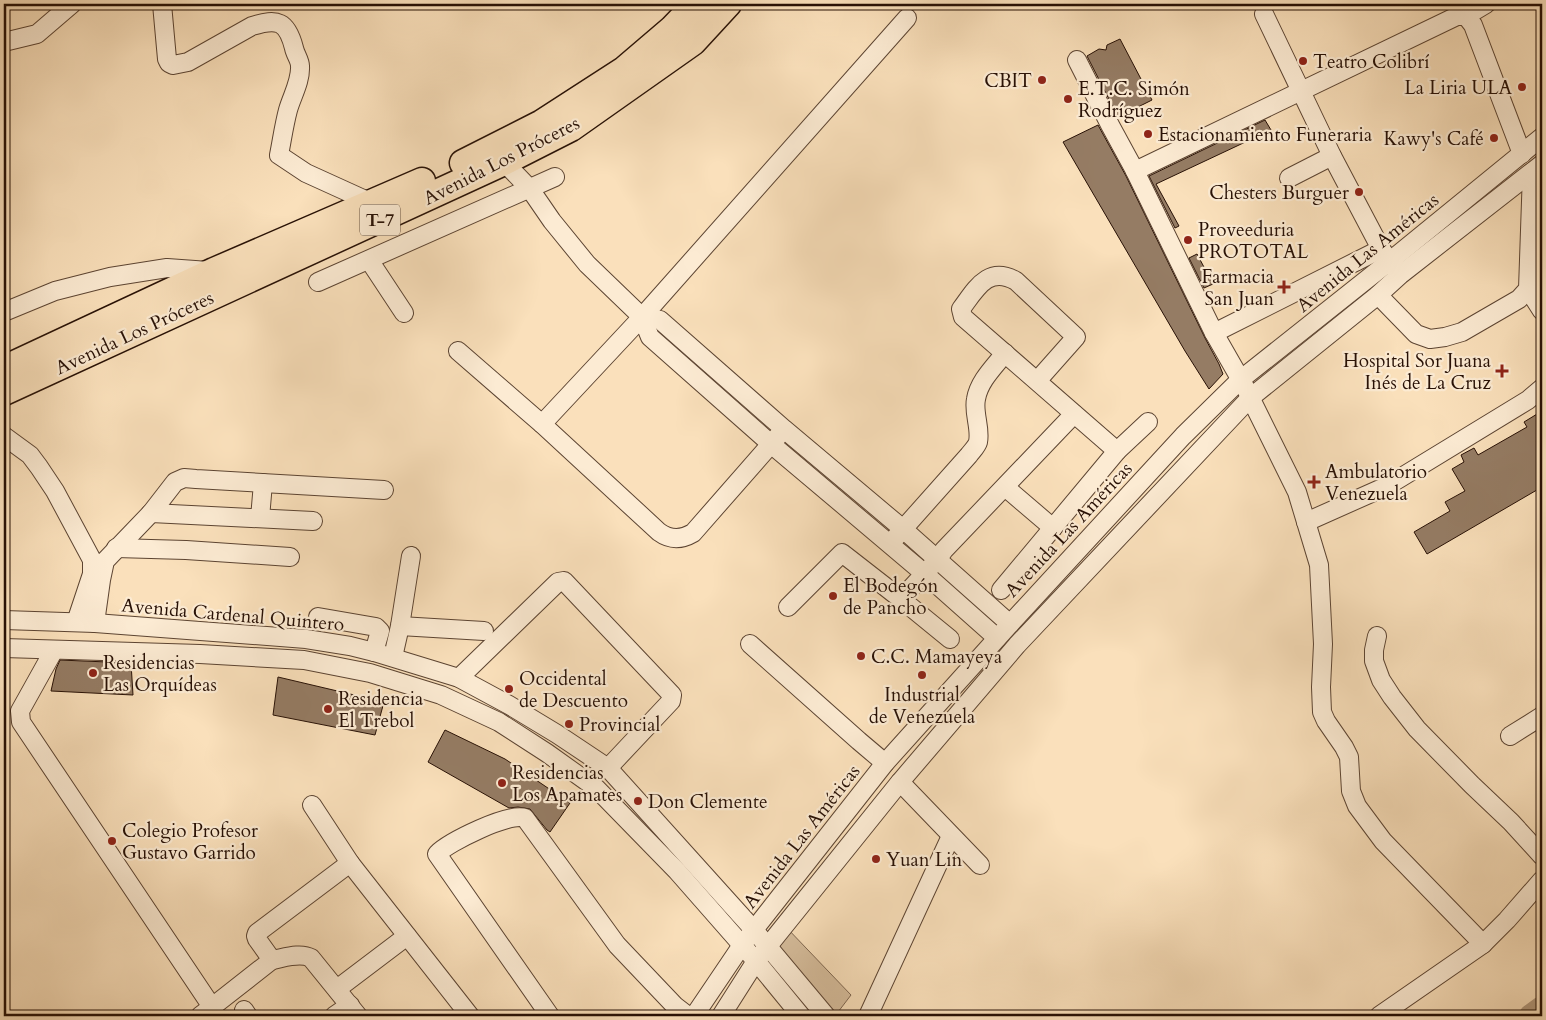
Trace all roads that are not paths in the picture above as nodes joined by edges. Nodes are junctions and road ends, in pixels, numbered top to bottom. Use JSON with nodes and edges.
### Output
{"nodes":[{"id":1,"x":72,"y":4,"type":"edge"},
{"id":2,"x":162,"y":4,"type":"edge"},
{"id":3,"x":696,"y":4,"type":"edge"},
{"id":4,"x":728,"y":4,"type":"edge"},
{"id":5,"x":1486,"y":4,"type":"edge"},
{"id":6,"x":1264,"y":14,"type":"dead end"},
{"id":7,"x":1466,"y":16,"type":"junction"},
{"id":8,"x":907,"y":18,"type":"dead end"},
{"id":9,"x":4,"y":42,"type":"edge"},
{"id":10,"x":1077,"y":60,"type":"dead end"},
{"id":11,"x":1300,"y":92,"type":"junction"},
{"id":12,"x":1542,"y":137,"type":"edge"},
{"id":13,"x":1522,"y":154,"type":"junction"},
{"id":14,"x":1332,"y":156,"type":"junction"},
{"id":15,"x":504,"y":162,"type":"junction"},
{"id":16,"x":1537,"y":168,"type":"edge"},
{"id":17,"x":1135,"y":171,"type":"junction"},
{"id":18,"x":555,"y":177,"type":"dead end"},
{"id":19,"x":1289,"y":178,"type":"dead end"},
{"id":20,"x":530,"y":189,"type":"junction"},
{"id":21,"x":372,"y":202,"type":"junction"},
{"id":22,"x":369,"y":260,"type":"junction"},
{"id":23,"x":1390,"y":262,"type":"junction"},
{"id":24,"x":214,"y":271,"type":"junction"},
{"id":25,"x":318,"y":282,"type":"dead end"},
{"id":26,"x":1528,"y":289,"type":"junction"},
{"id":27,"x":1378,"y":295,"type":"junction"},
{"id":28,"x":1542,"y":310,"type":"edge"},
{"id":29,"x":4,"y":312,"type":"edge"},
{"id":30,"x":404,"y":313,"type":"dead end"},
{"id":31,"x":642,"y":317,"type":"junction"},
{"id":32,"x":1214,"y":333,"type":"junction"},
{"id":33,"x":458,"y":351,"type":"dead end"},
{"id":34,"x":1005,"y":353,"type":"junction"},
{"id":35,"x":4,"y":369,"type":"edge"},
{"id":36,"x":1240,"y":380,"type":"junction"},
{"id":37,"x":1037,"y":381,"type":"junction"},
{"id":38,"x":1542,"y":388,"type":"edge"},
{"id":39,"x":4,"y":392,"type":"edge"},
{"id":40,"x":1250,"y":398,"type":"junction"},
{"id":41,"x":1074,"y":414,"type":"junction"},
{"id":42,"x":1148,"y":422,"type":"dead end"},
{"id":43,"x":542,"y":424,"type":"junction"},
{"id":44,"x":784,"y":429,"type":"junction"},
{"id":45,"x":4,"y":436,"type":"edge"},
{"id":46,"x":771,"y":444,"type":"junction"},
{"id":47,"x":1117,"y":452,"type":"junction"},
{"id":48,"x":264,"y":483,"type":"junction"},
{"id":49,"x":1005,"y":487,"type":"junction"},
{"id":50,"x":384,"y":490,"type":"dead end"},
{"id":51,"x":151,"y":513,"type":"junction"},
{"id":52,"x":260,"y":518,"type":"junction"},
{"id":53,"x":313,"y":520,"type":"dead end"},
{"id":54,"x":1306,"y":522,"type":"junction"},
{"id":55,"x":1053,"y":528,"type":"junction"},
{"id":56,"x":903,"y":529,"type":"junction"},
{"id":57,"x":890,"y":544,"type":"junction"},
{"id":58,"x":116,"y":548,"type":"junction"},
{"id":59,"x":411,"y":556,"type":"dead end"},
{"id":60,"x":290,"y":557,"type":"dead end"},
{"id":61,"x":937,"y":560,"type":"junction"},
{"id":62,"x":925,"y":574,"type":"junction"},
{"id":63,"x":1001,"y":590,"type":"dead end"},
{"id":64,"x":901,"y":599,"type":"junction"},
{"id":65,"x":788,"y":606,"type":"dead end"},
{"id":66,"x":318,"y":617,"type":"dead end"},
{"id":67,"x":4,"y":620,"type":"edge"},
{"id":68,"x":76,"y":622,"type":"junction"},
{"id":69,"x":95,"y":623,"type":"junction"},
{"id":70,"x":1010,"y":624,"type":"junction"},
{"id":71,"x":400,"y":626,"type":"junction"},
{"id":72,"x":484,"y":632,"type":"dead end"},
{"id":73,"x":1377,"y":636,"type":"dead end"},
{"id":74,"x":997,"y":638,"type":"junction"},
{"id":75,"x":950,"y":639,"type":"dead end"},
{"id":76,"x":750,"y":644,"type":"dead end"},
{"id":77,"x":4,"y":648,"type":"edge"},
{"id":78,"x":54,"y":650,"type":"junction"},
{"id":79,"x":374,"y":652,"type":"junction"},
{"id":80,"x":393,"y":657,"type":"junction"},
{"id":81,"x":459,"y":678,"type":"junction"},
{"id":82,"x":1542,"y":716,"type":"edge"},
{"id":83,"x":1510,"y":736,"type":"dead end"},
{"id":84,"x":885,"y":762,"type":"junction"},
{"id":85,"x":608,"y":768,"type":"junction"},
{"id":86,"x":900,"y":782,"type":"junction"},
{"id":87,"x":312,"y":805,"type":"dead end"},
{"id":88,"x":951,"y":836,"type":"junction"},
{"id":89,"x":1542,"y":856,"type":"edge"},
{"id":90,"x":350,"y":863,"type":"junction"},
{"id":91,"x":980,"y":865,"type":"dead end"},
{"id":92,"x":1542,"y":880,"type":"edge"},
{"id":93,"x":754,"y":930,"type":"junction"},
{"id":94,"x":407,"y":936,"type":"junction"},
{"id":95,"x":1483,"y":944,"type":"junction"},
{"id":96,"x":742,"y":945,"type":"junction"},
{"id":97,"x":768,"y":946,"type":"junction"},
{"id":98,"x":272,"y":960,"type":"junction"},
{"id":99,"x":756,"y":961,"type":"junction"},
{"id":100,"x":337,"y":989,"type":"junction"},
{"id":101,"x":354,"y":1010,"type":"edge"},
{"id":102,"x":206,"y":1012,"type":"edge"},
{"id":103,"x":334,"y":1016,"type":"edge"},
{"id":104,"x":470,"y":1016,"type":"edge"},
{"id":105,"x":550,"y":1016,"type":"edge"},
{"id":106,"x":688,"y":1016,"type":"edge"},
{"id":107,"x":694,"y":1016,"type":"edge"},
{"id":108,"x":721,"y":1016,"type":"edge"},
{"id":109,"x":801,"y":1016,"type":"edge"},
{"id":110,"x":826,"y":1016,"type":"edge"},
{"id":111,"x":868,"y":1016,"type":"edge"},
{"id":112,"x":1379,"y":1016,"type":"edge"}],
"edges":[{"from":1,"to":9,"type":"street"},
{"from":2,"to":21,"type":"street"},
{"from":3,"to":21,"type":"highway","name":"Avenida Los Próceres","number":"T-7"},
{"from":4,"to":15,"type":"highway","name":"Avenida Los Próceres","number":"T-7"},
{"from":5,"to":7,"type":"street"},
{"from":6,"to":11,"type":"street"},
{"from":7,"to":11,"type":"street"},
{"from":7,"to":13,"type":"street"},
{"from":8,"to":31,"type":"street"},
{"from":10,"to":17,"type":"street"},
{"from":11,"to":14,"type":"street"},
{"from":11,"to":17,"type":"street"},
{"from":12,"to":13,"type":"street","name":"Avenida Las Américas"},
{"from":13,"to":23,"type":"street","name":"Avenida Las Américas"},
{"from":14,"to":19,"type":"street"},
{"from":14,"to":23,"type":"street"},
{"from":15,"to":20,"type":"street"},
{"from":15,"to":39,"type":"highway","name":"Avenida Los Próceres","number":"T-7"},
{"from":16,"to":23,"type":"street","name":"Avenida Las Américas"},
{"from":16,"to":26,"type":"street"},
{"from":17,"to":32,"type":"street"},
{"from":18,"to":20,"type":"street"},
{"from":20,"to":22,"type":"street"},
{"from":20,"to":31,"type":"street"},
{"from":21,"to":24,"type":"highway","name":"Avenida Los Próceres","number":"T-7"},
{"from":22,"to":25,"type":"street"},
{"from":22,"to":30,"type":"street"},
{"from":23,"to":27,"type":"street","name":"Avenida Las Américas"},
{"from":23,"to":32,"type":"street"},
{"from":23,"to":36,"type":"street","name":"Avenida Las Américas"},
{"from":24,"to":29,"type":"street"},
{"from":24,"to":35,"type":"highway","name":"Avenida Los Próceres","number":"T-7"},
{"from":26,"to":27,"type":"street"},
{"from":26,"to":28,"type":"street"},
{"from":27,"to":40,"type":"street","name":"Avenida Las Américas"},
{"from":31,"to":43,"type":"street"},
{"from":31,"to":44,"type":"street"},
{"from":31,"to":46,"type":"street"},
{"from":32,"to":36,"type":"street"},
{"from":33,"to":43,"type":"street"},
{"from":34,"to":37,"type":"street"},
{"from":34,"to":37,"type":"street"},
{"from":34,"to":56,"type":"street"},
{"from":36,"to":40,"type":"street"},
{"from":36,"to":70,"type":"street","name":"Avenida Las Américas"},
{"from":37,"to":41,"type":"street"},
{"from":38,"to":54,"type":"street"},
{"from":40,"to":54,"type":"street"},
{"from":40,"to":86,"type":"street","name":"Avenida Las Américas"},
{"from":41,"to":47,"type":"street"},
{"from":41,"to":49,"type":"street"},
{"from":42,"to":47,"type":"street"},
{"from":43,"to":46,"type":"street"},
{"from":44,"to":46,"type":"street"},
{"from":44,"to":56,"type":"street"},
{"from":45,"to":68,"type":"street"},
{"from":46,"to":57,"type":"street"},
{"from":47,"to":55,"type":"street"},
{"from":48,"to":50,"type":"street"},
{"from":48,"to":51,"type":"street"},
{"from":48,"to":52,"type":"street"},
{"from":49,"to":55,"type":"street"},
{"from":49,"to":61,"type":"street"},
{"from":51,"to":52,"type":"street"},
{"from":51,"to":58,"type":"street"},
{"from":52,"to":53,"type":"street"},
{"from":54,"to":95,"type":"street"},
{"from":55,"to":63,"type":"street"},
{"from":56,"to":57,"type":"street"},
{"from":56,"to":61,"type":"street"},
{"from":57,"to":62,"type":"street"},
{"from":58,"to":60,"type":"street"},
{"from":58,"to":69,"type":"street"},
{"from":59,"to":71,"type":"street"},
{"from":61,"to":62,"type":"street"},
{"from":61,"to":70,"type":"street"},
{"from":62,"to":64,"type":"street"},
{"from":62,"to":74,"type":"street"},
{"from":64,"to":65,"type":"street"},
{"from":64,"to":75,"type":"street"},
{"from":66,"to":79,"type":"street"},
{"from":67,"to":68,"type":"street","name":"Avenida Cardenal Quintero"},
{"from":68,"to":69,"type":"street","name":"Avenida Cardenal Quintero"},
{"from":69,"to":79,"type":"street","name":"Avenida Cardenal Quintero"},
{"from":70,"to":74,"type":"street","name":"Avenida Las Américas"},
{"from":71,"to":72,"type":"street"},
{"from":71,"to":80,"type":"street"},
{"from":73,"to":89,"type":"street"},
{"from":74,"to":84,"type":"street","name":"Avenida Las Américas"},
{"from":76,"to":84,"type":"street"},
{"from":77,"to":78,"type":"street"},
{"from":78,"to":96,"type":"street"},
{"from":78,"to":102,"type":"street"},
{"from":79,"to":80,"type":"street","name":"Avenida Cardenal Quintero"},
{"from":80,"to":81,"type":"street","name":"Avenida Cardenal Quintero"},
{"from":81,"to":85,"type":"street","name":"Avenida Cardenal Quintero"},
{"from":81,"to":85,"type":"street"},
{"from":82,"to":83,"type":"street"},
{"from":84,"to":93,"type":"street","name":"Avenida Las Américas"},
{"from":85,"to":93,"type":"street","name":"Avenida Cardenal Quintero"},
{"from":86,"to":88,"type":"street"},
{"from":86,"to":97,"type":"street","name":"Avenida Las Américas"},
{"from":87,"to":90,"type":"street"},
{"from":88,"to":91,"type":"street"},
{"from":88,"to":111,"type":"street"},
{"from":90,"to":94,"type":"street"},
{"from":90,"to":98,"type":"street"},
{"from":92,"to":95,"type":"street"},
{"from":93,"to":96,"type":"street","name":"Avenida Las Américas"},
{"from":93,"to":97,"type":"street","name":"Avenida Cardenal Quintero"},
{"from":94,"to":100,"type":"street"},
{"from":94,"to":104,"type":"street"},
{"from":95,"to":112,"type":"street"},
{"from":96,"to":99,"type":"street"},
{"from":96,"to":107,"type":"street","name":"Avenida Las Américas"},
{"from":97,"to":99,"type":"street","name":"Avenida Las Américas"},
{"from":97,"to":110,"type":"street","name":"Avenida Cardenal Quintero"},
{"from":98,"to":100,"type":"street"},
{"from":98,"to":102,"type":"street"},
{"from":99,"to":108,"type":"street","name":"Avenida Las Américas"},
{"from":99,"to":109,"type":"street"},
{"from":100,"to":101,"type":"street"},
{"from":101,"to":103,"type":"street"},
{"from":105,"to":106,"type":"street"}]}
